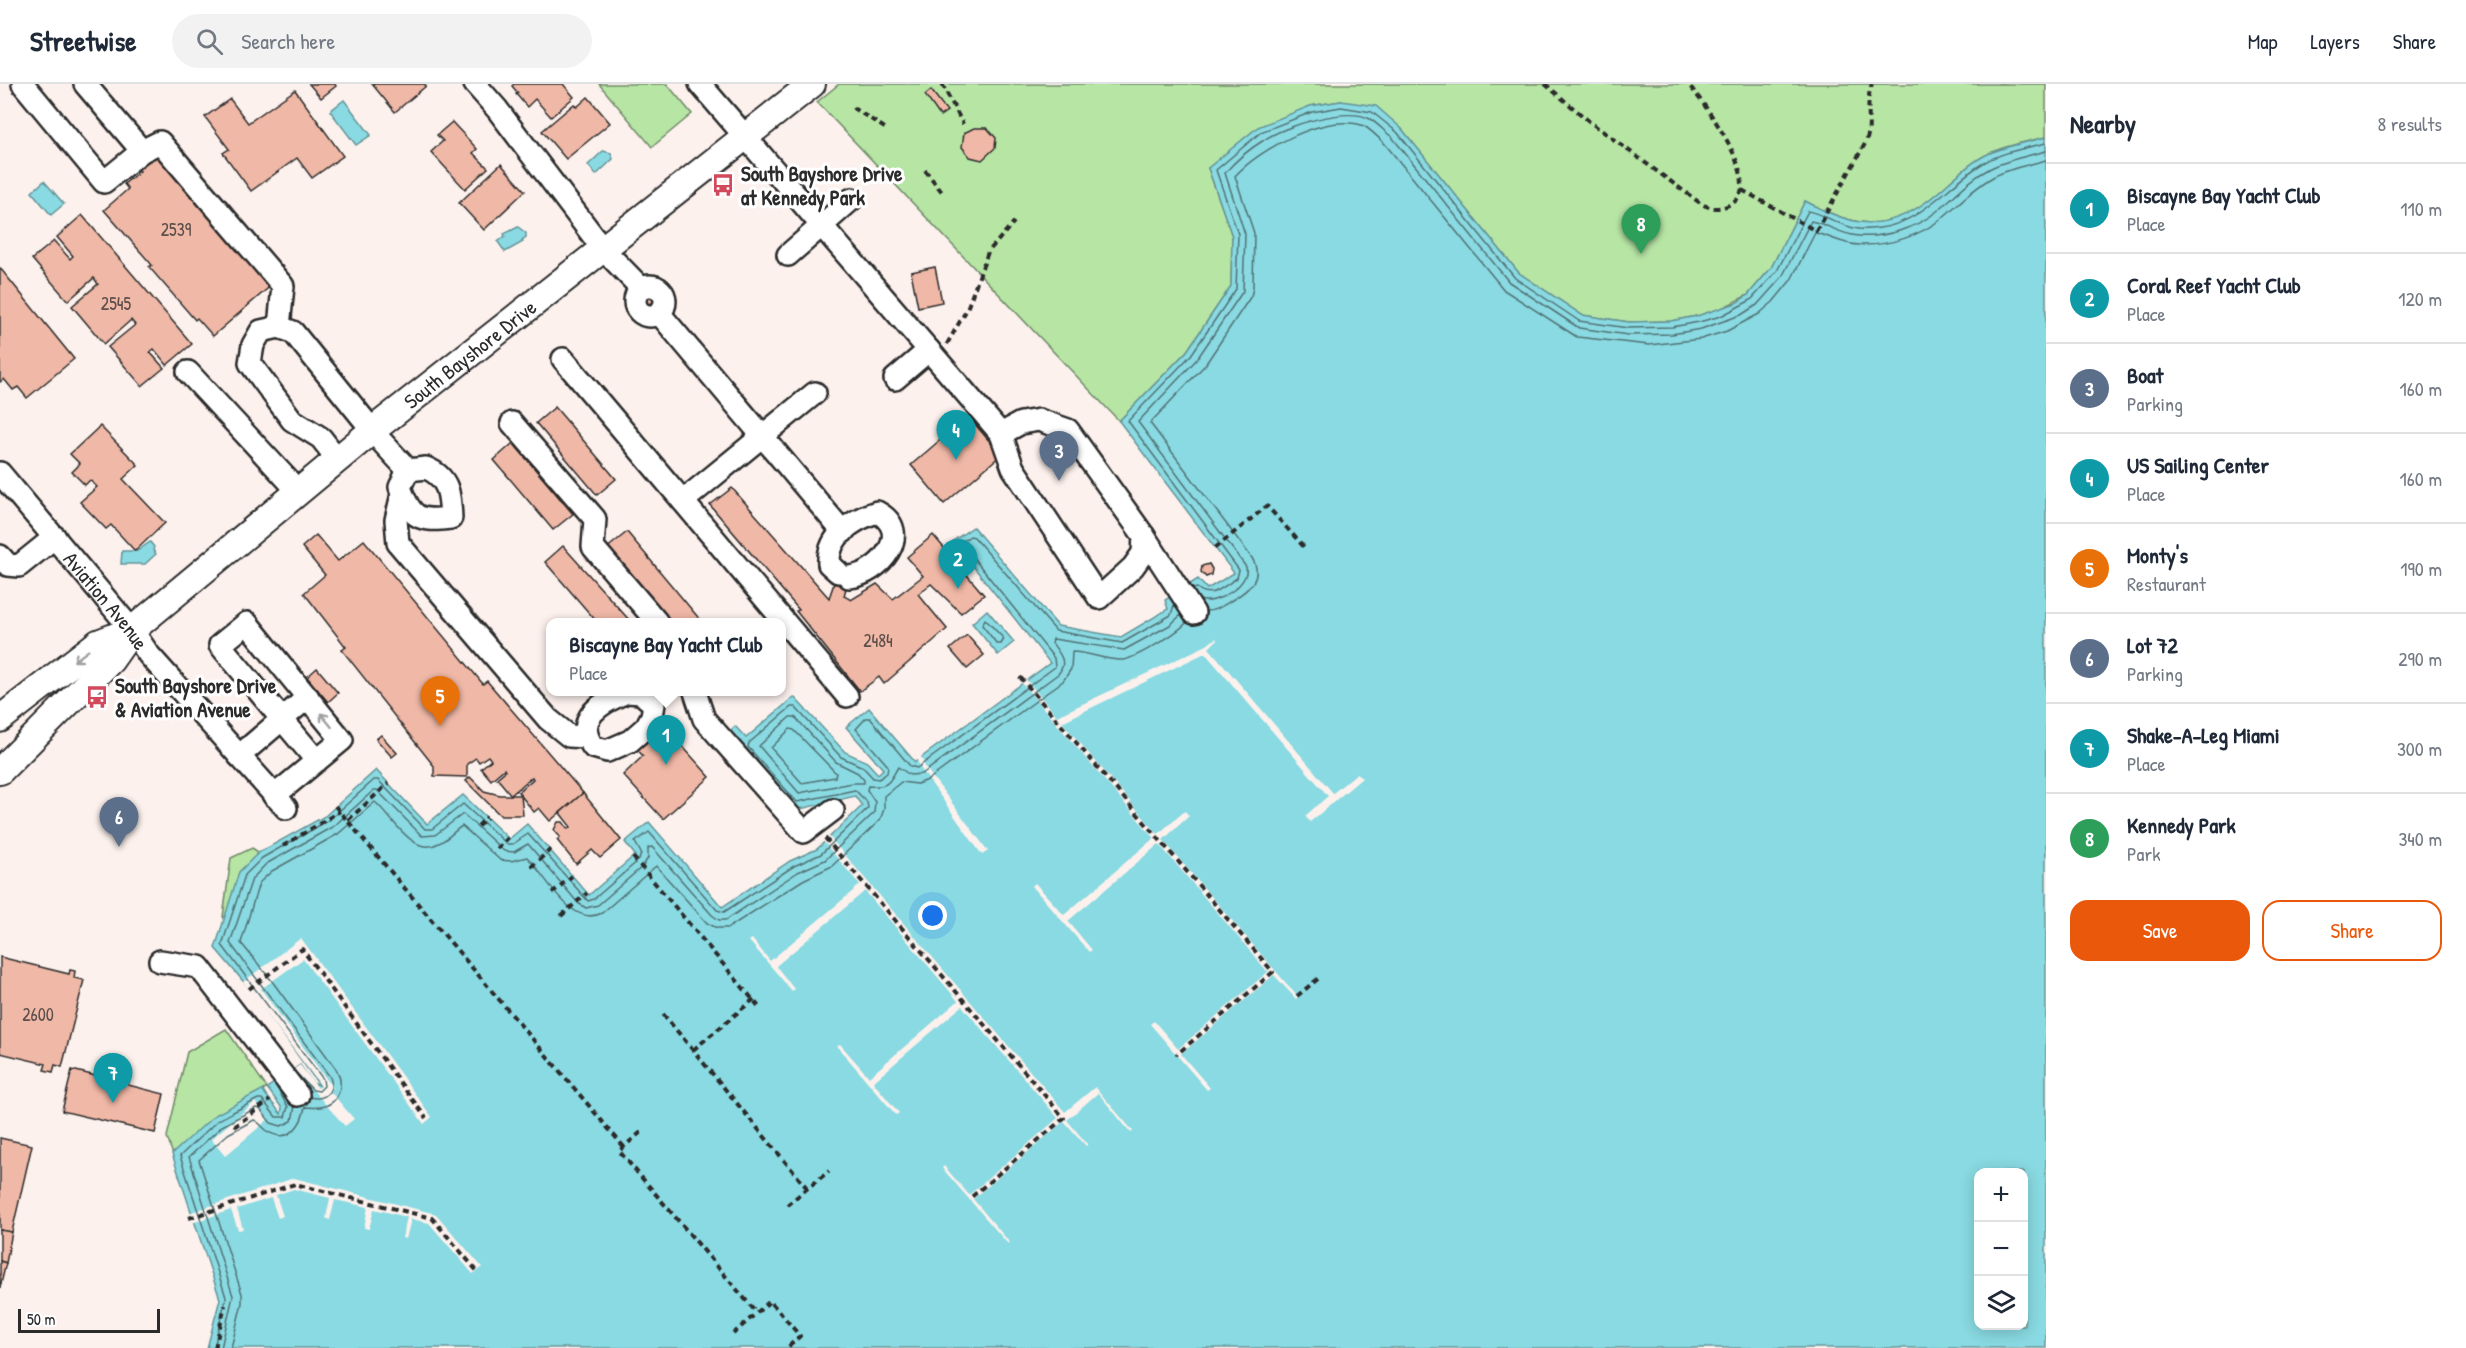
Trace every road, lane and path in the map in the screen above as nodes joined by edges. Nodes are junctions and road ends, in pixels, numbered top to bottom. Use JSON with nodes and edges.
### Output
{"nodes":[{"id":1,"x":23,"y":84,"type":"edge"},
{"id":2,"x":85,"y":84,"type":"edge"},
{"id":3,"x":475,"y":84,"type":"edge"},
{"id":4,"x":700,"y":84,"type":"edge"},
{"id":5,"x":812,"y":84,"type":"edge"},
{"id":6,"x":942,"y":84,"type":"edge"},
{"id":7,"x":1545,"y":84,"type":"edge"},
{"id":8,"x":1688,"y":84,"type":"edge"},
{"id":9,"x":1872,"y":84,"type":"edge"},
{"id":10,"x":853,"y":108,"type":"dead end"},
{"id":11,"x":963,"y":124,"type":"dead end"},
{"id":12,"x":888,"y":130,"type":"dead end"},
{"id":13,"x":744,"y":137,"type":"junction"},
{"id":14,"x":142,"y":151,"type":"junction"},
{"id":15,"x":925,"y":170,"type":"dead end"},
{"id":16,"x":1743,"y":190,"type":"junction"},
{"id":17,"x":942,"y":192,"type":"dead end"},
{"id":18,"x":852,"y":199,"type":"dead end"},
{"id":19,"x":1014,"y":222,"type":"dead end"},
{"id":20,"x":821,"y":226,"type":"junction"},
{"id":21,"x":603,"y":249,"type":"junction"},
{"id":22,"x":789,"y":255,"type":"dead end"},
{"id":23,"x":279,"y":327,"type":"junction"},
{"id":24,"x":933,"y":355,"type":"junction"},
{"id":25,"x":563,"y":359,"type":"dead end"},
{"id":26,"x":188,"y":372,"type":"dead end"},
{"id":27,"x":895,"y":379,"type":"dead end"},
{"id":28,"x":815,"y":393,"type":"dead end"},
{"id":29,"x":512,"y":423,"type":"dead end"},
{"id":30,"x":373,"y":430,"type":"junction"},
{"id":31,"x":1001,"y":434,"type":"junction"},
{"id":32,"x":762,"y":437,"type":"junction"},
{"id":33,"x":338,"y":460,"type":"junction"},
{"id":34,"x":408,"y":470,"type":"junction"},
{"id":35,"x":0,"y":472,"type":"edge"},
{"id":36,"x":299,"y":492,"type":"junction"},
{"id":37,"x":402,"y":494,"type":"junction"},
{"id":38,"x":683,"y":501,"type":"junction"},
{"id":39,"x":843,"y":532,"type":"junction"},
{"id":40,"x":1144,"y":536,"type":"junction"},
{"id":41,"x":55,"y":537,"type":"junction"},
{"id":42,"x":1304,"y":547,"type":"dead end"},
{"id":43,"x":1215,"y":548,"type":"dead end"},
{"id":44,"x":0,"y":556,"type":"edge"},
{"id":45,"x":1194,"y":613,"type":"dead end"},
{"id":46,"x":654,"y":618,"type":"edge"},
{"id":47,"x":781,"y":618,"type":"edge"},
{"id":48,"x":786,"y":623,"type":"edge"},
{"id":49,"x":132,"y":630,"type":"junction"},
{"id":50,"x":1020,"y":677,"type":"dead end"},
{"id":51,"x":618,"y":696,"type":"edge"},
{"id":52,"x":651,"y":696,"type":"edge"},
{"id":53,"x":696,"y":696,"type":"edge"},
{"id":54,"x":847,"y":696,"type":"dead end"},
{"id":55,"x":308,"y":698,"type":"junction"},
{"id":56,"x":0,"y":719,"type":"edge"},
{"id":57,"x":282,"y":719,"type":"junction"},
{"id":58,"x":586,"y":737,"type":"junction"},
{"id":59,"x":238,"y":756,"type":"junction"},
{"id":60,"x":317,"y":761,"type":"junction"},
{"id":61,"x":0,"y":771,"type":"edge"},
{"id":62,"x":389,"y":783,"type":"dead end"},
{"id":63,"x":335,"y":806,"type":"dead end"},
{"id":64,"x":833,"y":810,"type":"dead end"},
{"id":65,"x":339,"y":811,"type":"junction"},
{"id":66,"x":487,"y":818,"type":"dead end"},
{"id":67,"x":348,"y":820,"type":"junction"},
{"id":68,"x":478,"y":826,"type":"dead end"},
{"id":69,"x":819,"y":830,"type":"dead end"},
{"id":70,"x":508,"y":838,"type":"dead end"},
{"id":71,"x":283,"y":846,"type":"dead end"},
{"id":72,"x":497,"y":849,"type":"dead end"},
{"id":73,"x":551,"y":849,"type":"dead end"},
{"id":74,"x":633,"y":857,"type":"dead end"},
{"id":75,"x":531,"y":867,"type":"dead end"},
{"id":76,"x":572,"y":876,"type":"dead end"},
{"id":77,"x":552,"y":893,"type":"dead end"},
{"id":78,"x":587,"y":893,"type":"dead end"},
{"id":79,"x":561,"y":916,"type":"dead end"},
{"id":80,"x":160,"y":961,"type":"dead end"},
{"id":81,"x":1319,"y":978,"type":"dead end"},
{"id":82,"x":249,"y":989,"type":"dead end"},
{"id":83,"x":1297,"y":996,"type":"dead end"},
{"id":84,"x":754,"y":999,"type":"junction"},
{"id":85,"x":760,"y":1008,"type":"dead end"},
{"id":86,"x":663,"y":1014,"type":"dead end"},
{"id":87,"x":693,"y":1050,"type":"junction"},
{"id":88,"x":1176,"y":1054,"type":"dead end"},
{"id":89,"x":298,"y":1095,"type":"dead end"},
{"id":90,"x":270,"y":1100,"type":"dead end"},
{"id":91,"x":426,"y":1118,"type":"dead end"},
{"id":92,"x":234,"y":1126,"type":"dead end"},
{"id":93,"x":641,"y":1132,"type":"dead end"},
{"id":94,"x":624,"y":1147,"type":"junction"},
{"id":95,"x":829,"y":1171,"type":"dead end"},
{"id":96,"x":807,"y":1188,"type":"junction"},
{"id":97,"x":969,"y":1199,"type":"dead end"},
{"id":98,"x":787,"y":1204,"type":"dead end"},
{"id":99,"x":189,"y":1218,"type":"dead end"},
{"id":100,"x":477,"y":1271,"type":"dead end"},
{"id":101,"x":225,"y":1305,"type":"dead end"},
{"id":102,"x":756,"y":1312,"type":"junction"},
{"id":103,"x":733,"y":1334,"type":"dead end"},
{"id":104,"x":214,"y":1348,"type":"edge"},
{"id":105,"x":787,"y":1348,"type":"edge"}],
"edges":[{"from":1,"to":14,"type":"street"},
{"from":2,"to":14,"type":"street"},
{"from":3,"to":21,"type":"street"},
{"from":4,"to":13,"type":"street"},
{"from":5,"to":13,"type":"main road","name":"South Bayshore Drive"},
{"from":6,"to":11,"type":"path"},
{"from":7,"to":16,"type":"path"},
{"from":8,"to":16,"type":"path"},
{"from":9,"to":16,"type":"path"},
{"from":10,"to":12,"type":"path"},
{"from":13,"to":20,"type":"street"},
{"from":13,"to":21,"type":"main road","name":"South Bayshore Drive"},
{"from":14,"to":23,"type":"street"},
{"from":15,"to":17,"type":"path"},
{"from":18,"to":20,"type":"street"},
{"from":19,"to":24,"type":"path"},
{"from":20,"to":22,"type":"street"},
{"from":20,"to":24,"type":"street"},
{"from":21,"to":30,"type":"main road","name":"South Bayshore Drive"},
{"from":21,"to":32,"type":"street"},
{"from":23,"to":30,"type":"street"},
{"from":23,"to":33,"type":"street"},
{"from":24,"to":27,"type":"street"},
{"from":24,"to":31,"type":"street"},
{"from":25,"to":38,"type":"street"},
{"from":26,"to":36,"type":"street"},
{"from":28,"to":32,"type":"street"},
{"from":29,"to":46,"type":"street"},
{"from":30,"to":33,"type":"main road","name":"South Bayshore Drive"},
{"from":30,"to":34,"type":"street"},
{"from":31,"to":40,"type":"street"},
{"from":31,"to":40,"type":"street"},
{"from":32,"to":38,"type":"street"},
{"from":32,"to":39,"type":"street"},
{"from":33,"to":36,"type":"main road","name":"South Bayshore Drive"},
{"from":34,"to":37,"type":"street"},
{"from":34,"to":37,"type":"street"},
{"from":35,"to":41,"type":"street","name":"Aviation Avenue"},
{"from":36,"to":49,"type":"main road","name":"South Bayshore Drive"},
{"from":37,"to":58,"type":"street"},
{"from":38,"to":47,"type":"street"},
{"from":39,"to":39,"type":"street"},
{"from":40,"to":45,"type":"street"},
{"from":41,"to":44,"type":"street"},
{"from":41,"to":49,"type":"street","name":"Aviation Avenue"},
{"from":42,"to":43,"type":"path"},
{"from":48,"to":54,"type":"street"},
{"from":49,"to":56,"type":"main road","name":"South Bayshore Drive","one_way":true},
{"from":49,"to":59,"type":"street","name":"Aviation Avenue"},
{"from":49,"to":61,"type":"main road","name":"South Bayshore Drive"},
{"from":50,"to":88,"type":"path"},
{"from":51,"to":58,"type":"street"},
{"from":52,"to":58,"type":"street"},
{"from":53,"to":64,"type":"street"},
{"from":55,"to":57,"type":"street"},
{"from":55,"to":57,"type":"street"},
{"from":60,"to":55,"type":"street","one_way":true},
{"from":57,"to":59,"type":"street"},
{"from":57,"to":60,"type":"street"},
{"from":59,"to":60,"type":"street","name":"Aviation Avenue"},
{"from":62,"to":67,"type":"path"},
{"from":63,"to":65,"type":"path"},
{"from":65,"to":67,"type":"path"},
{"from":65,"to":71,"type":"path"},
{"from":66,"to":68,"type":"path"},
{"from":67,"to":94,"type":"path"},
{"from":69,"to":97,"type":"path"},
{"from":70,"to":72,"type":"path"},
{"from":73,"to":75,"type":"path"},
{"from":74,"to":84,"type":"path"},
{"from":76,"to":77,"type":"path"},
{"from":78,"to":79,"type":"path"},
{"from":80,"to":89,"type":"street"},
{"from":81,"to":83,"type":"path"},
{"from":82,"to":91,"type":"path"},
{"from":84,"to":85,"type":"path"},
{"from":84,"to":87,"type":"path"},
{"from":86,"to":87,"type":"path"},
{"from":87,"to":96,"type":"path"},
{"from":90,"to":92,"type":"path"},
{"from":93,"to":94,"type":"path"},
{"from":94,"to":102,"type":"path"},
{"from":95,"to":96,"type":"path"},
{"from":96,"to":98,"type":"path"},
{"from":99,"to":100,"type":"path"},
{"from":101,"to":104,"type":"path"},
{"from":102,"to":103,"type":"path"},
{"from":102,"to":105,"type":"path"}]}
